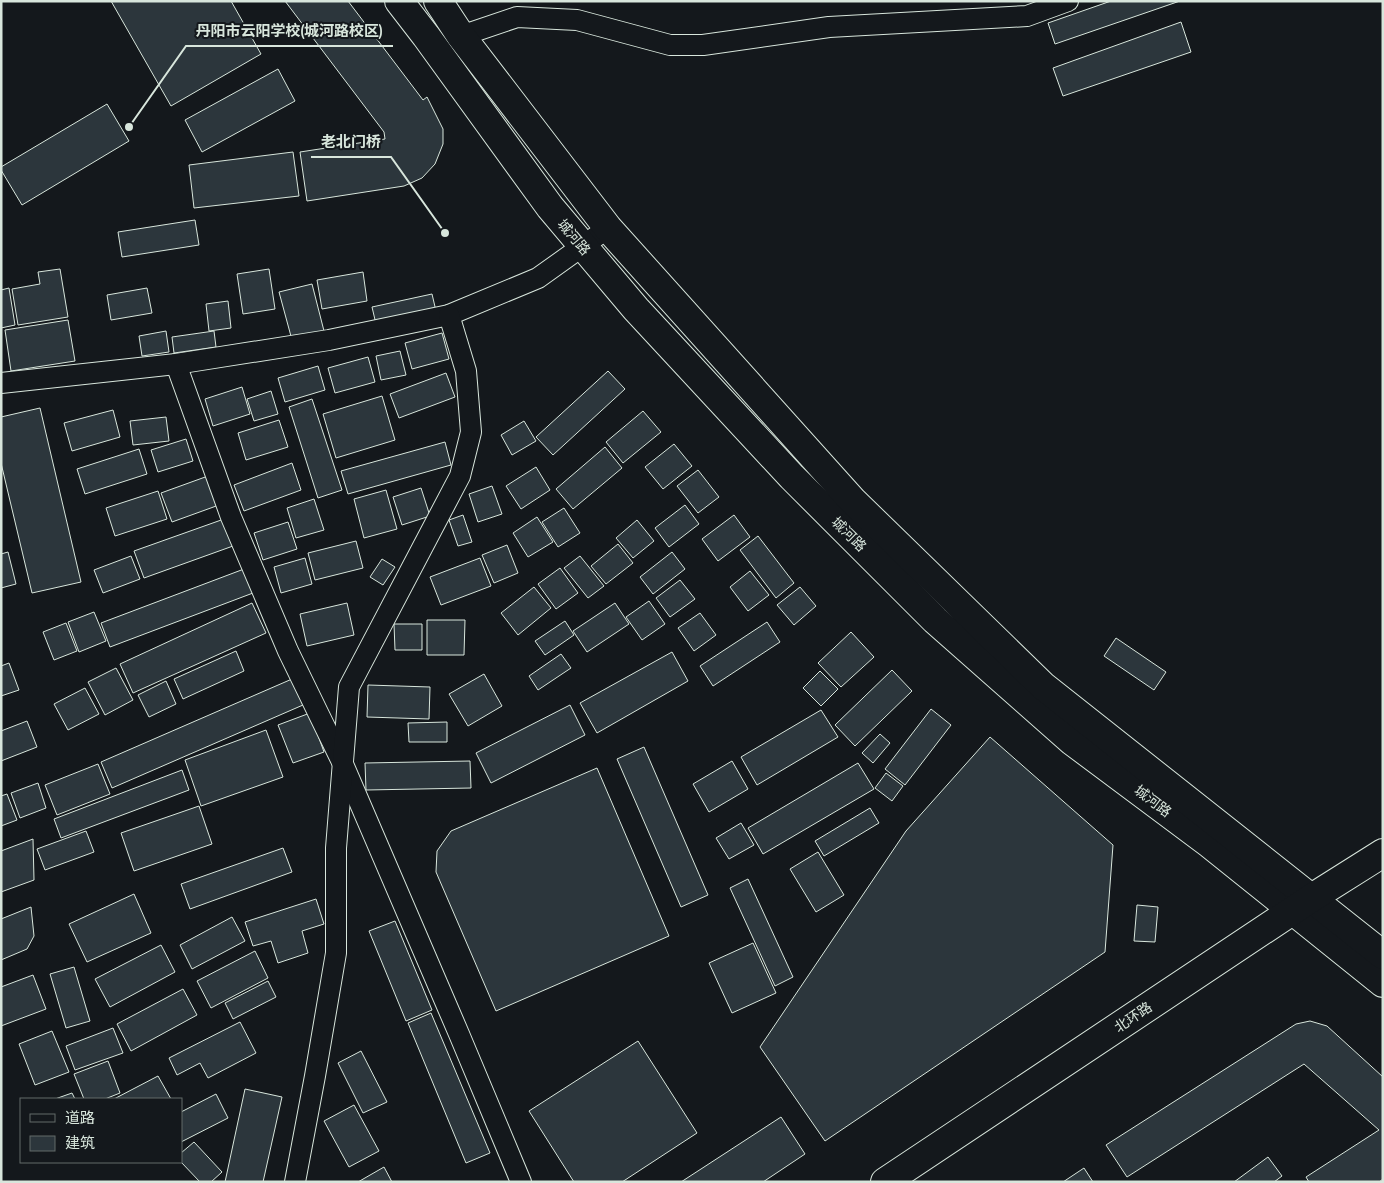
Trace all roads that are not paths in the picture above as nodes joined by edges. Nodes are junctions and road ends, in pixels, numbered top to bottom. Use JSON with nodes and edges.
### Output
{"nodes":[{"id":1,"x":399,"y":1,"type":"edge"},
{"id":2,"x":438,"y":1,"type":"edge"},
{"id":3,"x":1068,"y":1,"type":"edge"},
{"id":4,"x":461,"y":36,"type":"junction"},
{"id":5,"x":608,"y":228,"type":"junction"},
{"id":6,"x":582,"y":246,"type":"junction"},
{"id":7,"x":449,"y":315,"type":"junction"},
{"id":8,"x":176,"y":364,"type":"junction"},
{"id":9,"x":1,"y":383,"type":"edge"},
{"id":10,"x":343,"y":764,"type":"junction"},
{"id":11,"x":1383,"y":853,"type":"edge"},
{"id":12,"x":1301,"y":905,"type":"junction"},
{"id":13,"x":1383,"y":956,"type":"edge"},
{"id":14,"x":1383,"y":983,"type":"edge"},
{"id":15,"x":295,"y":1182,"type":"edge"},
{"id":16,"x":521,"y":1182,"type":"edge"},
{"id":17,"x":885,"y":1182,"type":"edge"}],
"edges":[{"from":1,"to":6,"type":"main road","name":"城河路"},
{"from":2,"to":4,"type":"main road","name":"城河路"},
{"from":3,"to":4,"type":"street"},
{"from":4,"to":5,"type":"main road","name":"城河路"},
{"from":5,"to":6,"type":"street"},
{"from":5,"to":12,"type":"main road","name":"城河路"},
{"from":6,"to":7,"type":"street"},
{"from":6,"to":12,"type":"main road","name":"城河路"},
{"from":7,"to":8,"type":"street"},
{"from":7,"to":10,"type":"street"},
{"from":8,"to":9,"type":"street"},
{"from":8,"to":10,"type":"street"},
{"from":10,"to":15,"type":"street"},
{"from":10,"to":16,"type":"street"},
{"from":11,"to":12,"type":"main road","name":"北环路"},
{"from":12,"to":13,"type":"main road","name":"城河路"},
{"from":12,"to":14,"type":"main road","name":"城河路"},
{"from":12,"to":17,"type":"main road","name":"北环路"}]}
